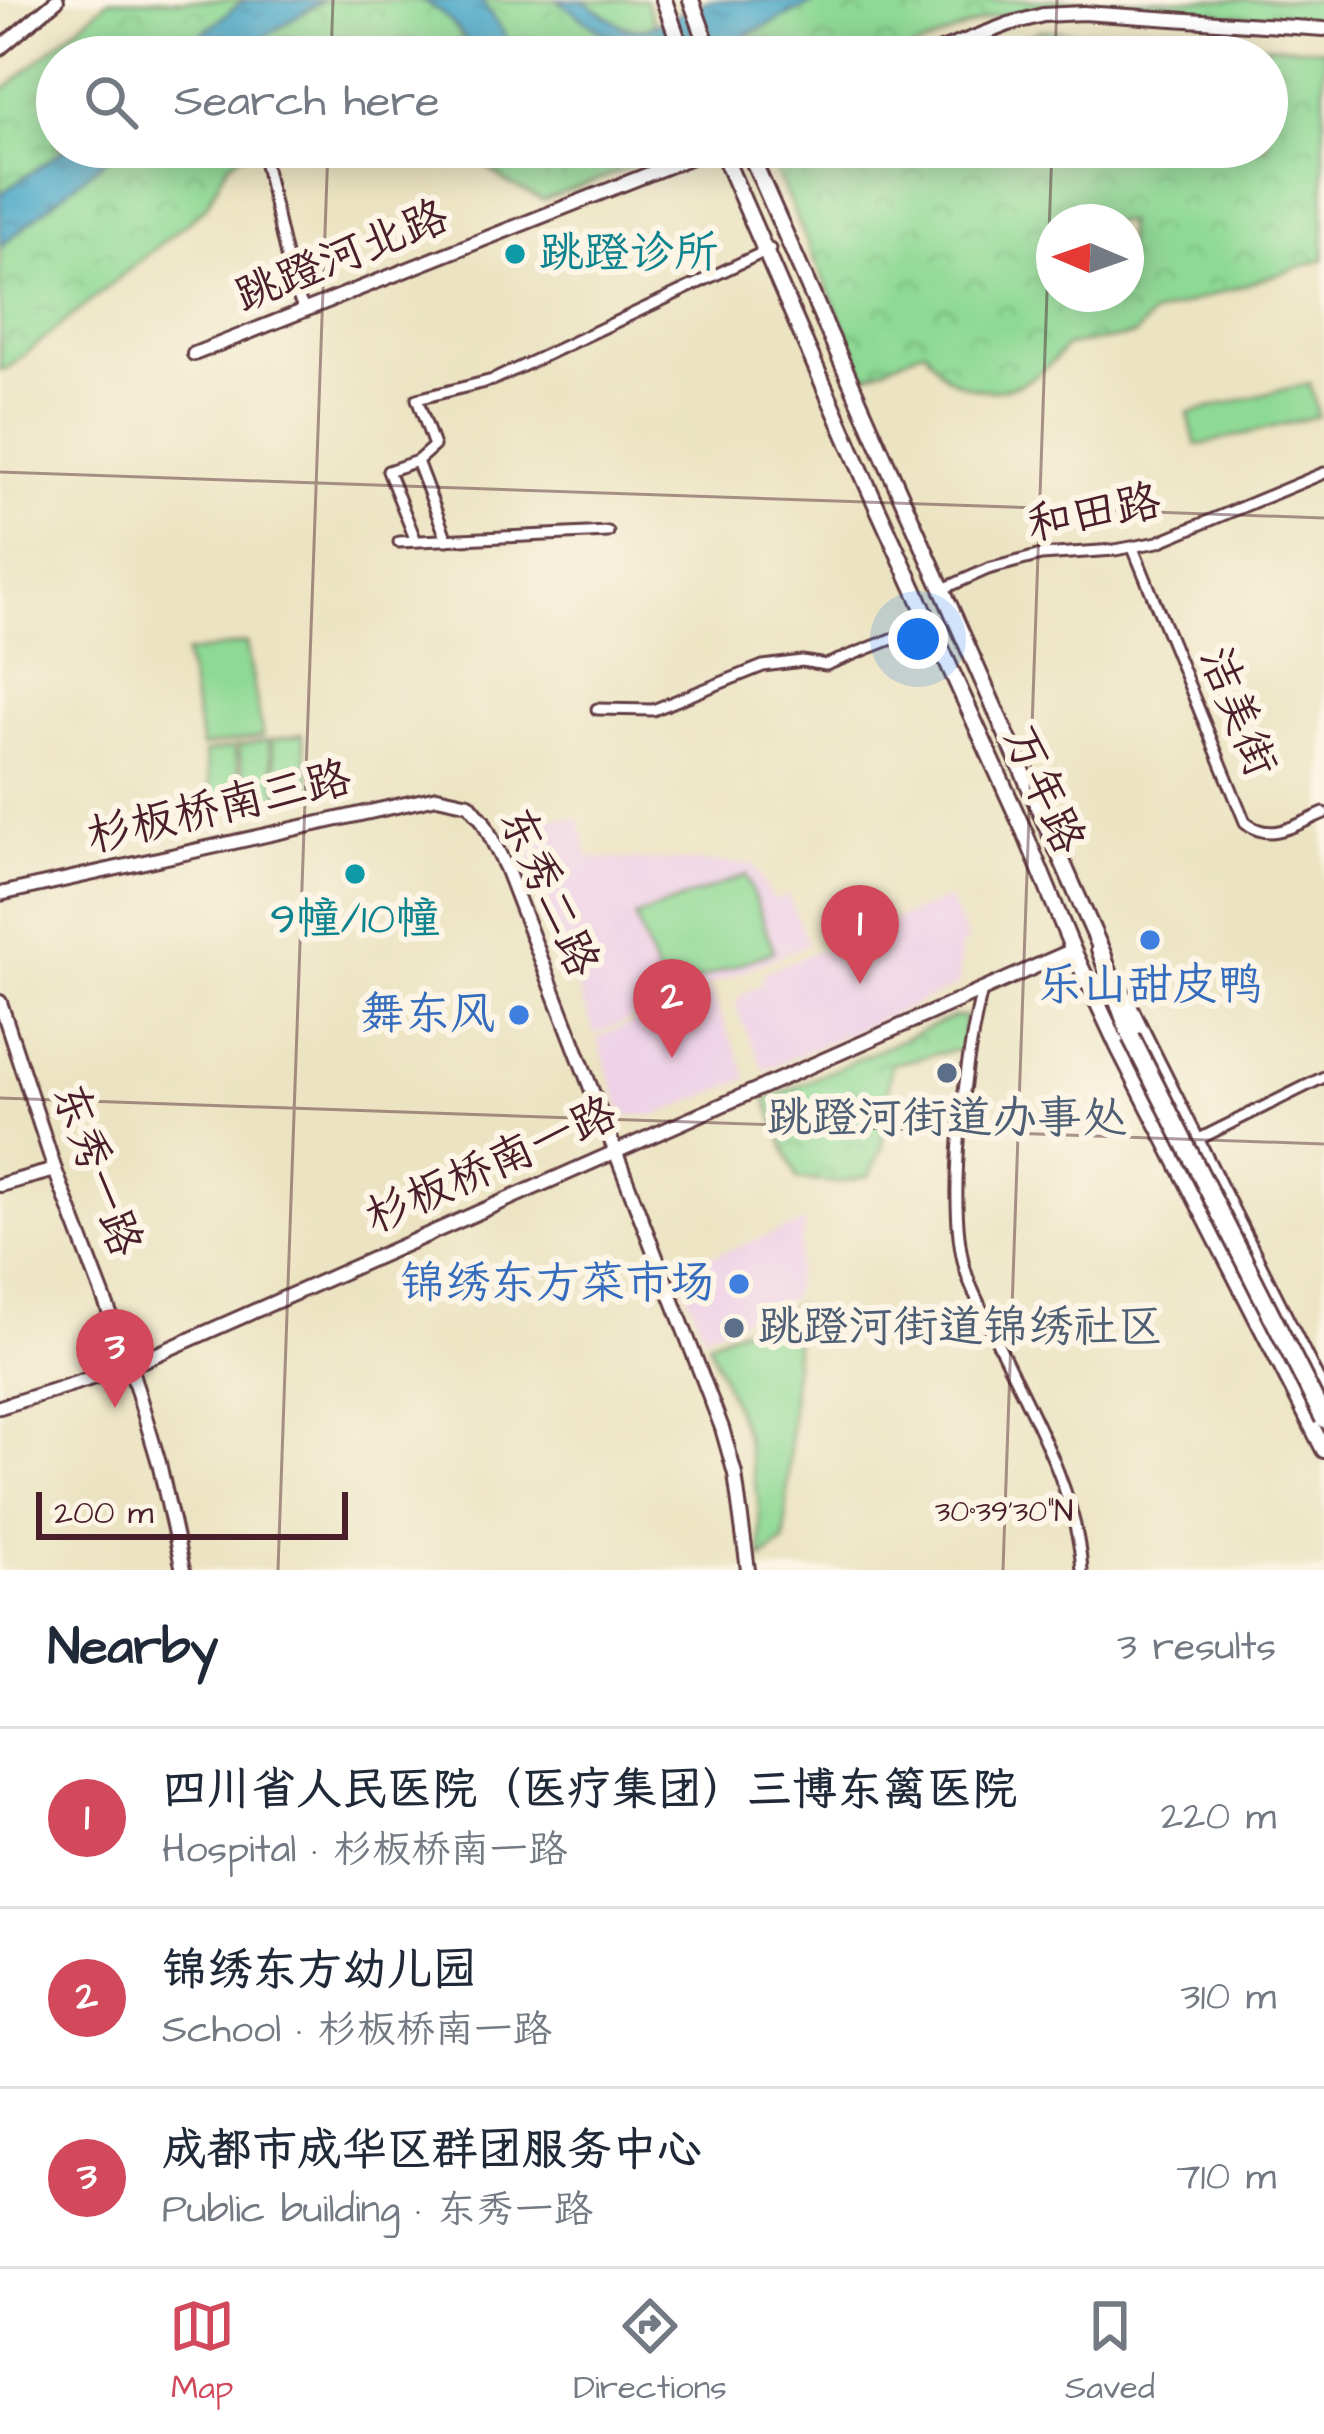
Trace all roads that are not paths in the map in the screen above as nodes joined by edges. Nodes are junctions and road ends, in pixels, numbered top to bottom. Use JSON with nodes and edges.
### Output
{"nodes":[{"id":1,"x":57,"y":0,"type":"edge"},
{"id":2,"x":664,"y":0,"type":"edge"},
{"id":3,"x":692,"y":0,"type":"edge"},
{"id":4,"x":1324,"y":29,"type":"edge"},
{"id":5,"x":677,"y":36,"type":"edge"},
{"id":6,"x":705,"y":36,"type":"edge"},
{"id":7,"x":983,"y":36,"type":"edge"},
{"id":8,"x":0,"y":48,"type":"edge"},
{"id":9,"x":266,"y":168,"type":"edge"},
{"id":10,"x":666,"y":168,"type":"edge"},
{"id":11,"x":729,"y":168,"type":"edge"},
{"id":12,"x":756,"y":168,"type":"edge"},
{"id":13,"x":768,"y":250,"type":"junction"},
{"id":14,"x":305,"y":311,"type":"junction"},
{"id":15,"x":194,"y":354,"type":"dead end"},
{"id":16,"x":417,"y":461,"type":"junction"},
{"id":17,"x":1324,"y":473,"type":"edge"},
{"id":18,"x":608,"y":532,"type":"dead end"},
{"id":19,"x":447,"y":540,"type":"junction"},
{"id":20,"x":416,"y":541,"type":"junction"},
{"id":21,"x":399,"y":542,"type":"dead end"},
{"id":22,"x":1133,"y":548,"type":"junction"},
{"id":23,"x":943,"y":589,"type":"junction"},
{"id":24,"x":930,"y":624,"type":"junction"},
{"id":25,"x":596,"y":709,"type":"dead end"},
{"id":26,"x":454,"y":798,"type":"joint"},
{"id":27,"x":1324,"y":813,"type":"edge"},
{"id":28,"x":0,"y":894,"type":"edge"},
{"id":29,"x":1100,"y":949,"type":"junction"},
{"id":30,"x":1073,"y":950,"type":"junction"},
{"id":31,"x":982,"y":990,"type":"junction"},
{"id":32,"x":0,"y":1002,"type":"edge"},
{"id":33,"x":1324,"y":1077,"type":"edge"},
{"id":34,"x":1197,"y":1140,"type":"junction"},
{"id":35,"x":616,"y":1149,"type":"junction"},
{"id":36,"x":55,"y":1170,"type":"junction"},
{"id":37,"x":0,"y":1185,"type":"edge"},
{"id":38,"x":1295,"y":1338,"type":"junction"},
{"id":39,"x":1272,"y":1351,"type":"junction"},
{"id":40,"x":130,"y":1366,"type":"junction"},
{"id":41,"x":1324,"y":1396,"type":"edge"},
{"id":42,"x":0,"y":1407,"type":"edge"},
{"id":43,"x":1324,"y":1419,"type":"edge"},
{"id":44,"x":1324,"y":1450,"type":"edge"},
{"id":45,"x":183,"y":1570,"type":"edge"},
{"id":46,"x":748,"y":1570,"type":"edge"},
{"id":47,"x":1082,"y":1570,"type":"edge"}],
"edges":[{"from":1,"to":8,"type":"street"},
{"from":2,"to":5,"type":"main road"},
{"from":3,"to":6,"type":"main road"},
{"from":4,"to":7,"type":"street"},
{"from":9,"to":14,"type":"street"},
{"from":10,"to":14,"type":"street","name":"跳蹬河北路"},
{"from":11,"to":13,"type":"main road","name":"万年路"},
{"from":12,"to":23,"type":"main road","name":"万年路"},
{"from":13,"to":16,"type":"street"},
{"from":13,"to":24,"type":"main road","name":"万年路"},
{"from":14,"to":15,"type":"street","name":"跳蹬河北路"},
{"from":16,"to":19,"type":"street"},
{"from":16,"to":20,"type":"street"},
{"from":17,"to":22,"type":"street","name":"和田路"},
{"from":18,"to":19,"type":"street"},
{"from":19,"to":20,"type":"street"},
{"from":20,"to":21,"type":"street"},
{"from":22,"to":23,"type":"street","name":"和田路"},
{"from":22,"to":27,"type":"street","name":"洁美街"},
{"from":23,"to":29,"type":"main road","name":"万年路"},
{"from":24,"to":25,"type":"street"},
{"from":24,"to":30,"type":"main road","name":"万年路"},
{"from":26,"to":28,"type":"street","name":"杉板桥南三路"},
{"from":26,"to":35,"type":"street","name":"东秀二路"},
{"from":29,"to":34,"type":"main road","name":"万年路"},
{"from":29,"to":43,"type":"highway","bridge":true},
{"from":30,"to":31,"type":"street","name":"杉板桥南一路"},
{"from":30,"to":39,"type":"main road","name":"万年路"},
{"from":31,"to":35,"type":"street","name":"杉板桥南一路"},
{"from":31,"to":47,"type":"street"},
{"from":32,"to":36,"type":"street","name":"东秀一路"},
{"from":33,"to":34,"type":"street"},
{"from":34,"to":38,"type":"main road","name":"万年路"},
{"from":35,"to":40,"type":"street","name":"杉板桥南一路"},
{"from":35,"to":46,"type":"street","name":"东秀二路"},
{"from":36,"to":37,"type":"street"},
{"from":36,"to":40,"type":"street","name":"东秀一路"},
{"from":38,"to":39,"type":"main road"},
{"from":38,"to":41,"type":"main road","name":"万年路"},
{"from":39,"to":44,"type":"main road","name":"万年路"},
{"from":40,"to":42,"type":"street","name":"杉板桥南一路"},
{"from":40,"to":45,"type":"street","name":"东秀一路"}]}
